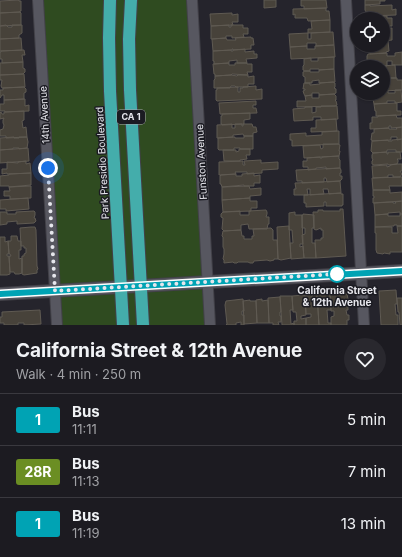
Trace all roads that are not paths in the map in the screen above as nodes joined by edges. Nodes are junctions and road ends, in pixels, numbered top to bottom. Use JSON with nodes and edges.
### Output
{"nodes":[{"id":1,"x":38,"y":0,"type":"edge"},
{"id":2,"x":110,"y":0,"type":"edge"},
{"id":3,"x":131,"y":0,"type":"edge"},
{"id":4,"x":192,"y":0,"type":"edge"},
{"id":5,"x":346,"y":0,"type":"edge"},
{"id":6,"x":402,"y":271,"type":"edge"},
{"id":7,"x":361,"y":273,"type":"junction"},
{"id":8,"x":208,"y":282,"type":"junction"},
{"id":9,"x":141,"y":286,"type":"junction"},
{"id":10,"x":121,"y":287,"type":"junction"},
{"id":11,"x":55,"y":291,"type":"junction"},
{"id":12,"x":0,"y":294,"type":"edge"},
{"id":13,"x":57,"y":325,"type":"edge"},
{"id":14,"x":123,"y":325,"type":"edge"},
{"id":15,"x":143,"y":325,"type":"edge"},
{"id":16,"x":210,"y":325,"type":"edge"},
{"id":17,"x":364,"y":325,"type":"edge"}],
"edges":[{"from":1,"to":11,"type":"street","name":"14th Avenue"},
{"from":2,"to":10,"type":"highway","name":"Park Presidio Boulevard","number":"CA 1"},
{"from":3,"to":9,"type":"highway","number":"CA 1"},
{"from":4,"to":8,"type":"street","name":"Funston Avenue"},
{"from":5,"to":7,"type":"street"},
{"from":6,"to":7,"type":"main road"},
{"from":7,"to":8,"type":"main road"},
{"from":7,"to":17,"type":"street"},
{"from":8,"to":9,"type":"main road"},
{"from":8,"to":16,"type":"street","name":"Funston Avenue"},
{"from":9,"to":10,"type":"main road"},
{"from":9,"to":15,"type":"highway","number":"CA 1"},
{"from":10,"to":11,"type":"main road"},
{"from":10,"to":14,"type":"highway","name":"Park Presidio Boulevard","number":"CA 1"},
{"from":11,"to":12,"type":"main road"},
{"from":11,"to":13,"type":"street","name":"14th Avenue"}]}
